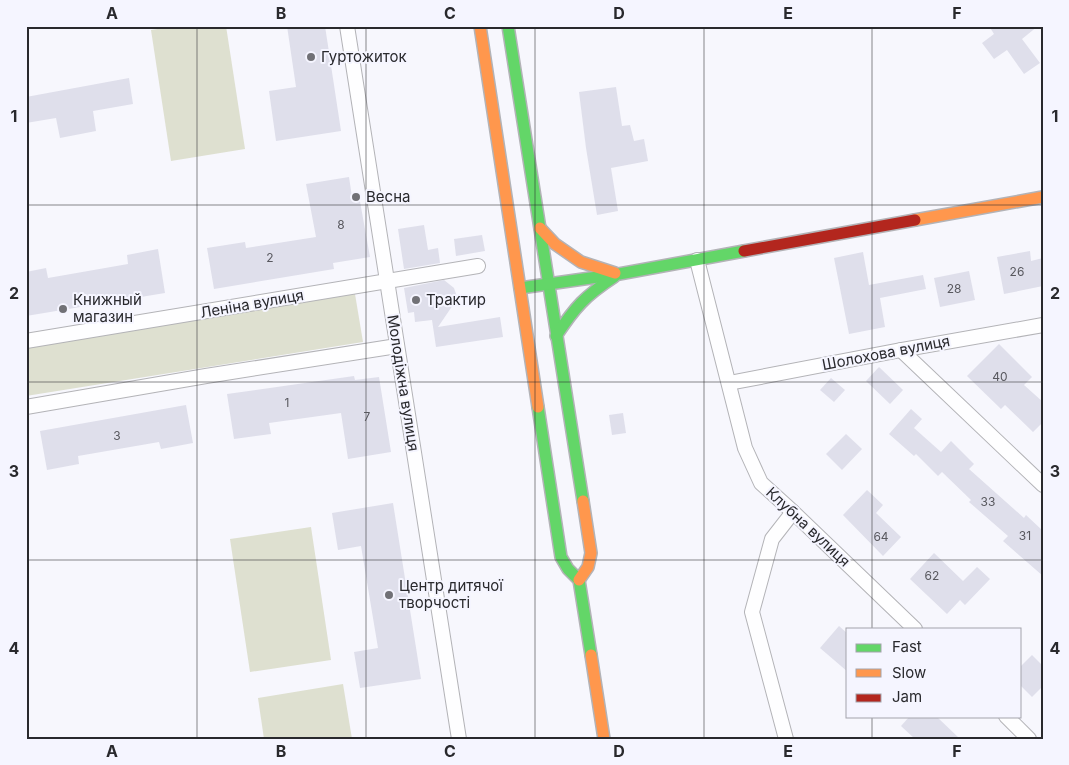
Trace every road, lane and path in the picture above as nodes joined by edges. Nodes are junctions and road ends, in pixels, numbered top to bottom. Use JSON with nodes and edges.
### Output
{"nodes":[{"id":1,"x":347,"y":26,"type":"edge"},
{"id":2,"x":480,"y":26,"type":"edge"},
{"id":3,"x":508,"y":26,"type":"edge"},
{"id":4,"x":1043,"y":197,"type":"edge"},
{"id":5,"x":540,"y":228,"type":"junction"},
{"id":6,"x":542,"y":242,"type":"junction"},
{"id":7,"x":514,"y":248,"type":"junction"},
{"id":8,"x":697,"y":260,"type":"junction"},
{"id":9,"x":478,"y":266,"type":"dead end"},
{"id":10,"x":619,"y":274,"type":"junction"},
{"id":11,"x":387,"y":280,"type":"junction"},
{"id":12,"x":548,"y":284,"type":"junction"},
{"id":13,"x":520,"y":288,"type":"junction"},
{"id":14,"x":1043,"y":325,"type":"edge"},
{"id":15,"x":556,"y":332,"type":"junction"},
{"id":16,"x":527,"y":333,"type":"junction"},
{"id":17,"x":26,"y":340,"type":"edge"},
{"id":18,"x":397,"y":346,"type":"junction"},
{"id":19,"x":902,"y":350,"type":"junction"},
{"id":20,"x":729,"y":383,"type":"junction"},
{"id":21,"x":26,"y":407,"type":"edge"},
{"id":22,"x":1043,"y":485,"type":"edge"},
{"id":23,"x":793,"y":512,"type":"junction"},
{"id":24,"x":579,"y":580,"type":"junction"},
{"id":25,"x":914,"y":628,"type":"edge"},
{"id":26,"x":1008,"y":718,"type":"edge"},
{"id":27,"x":459,"y":739,"type":"edge"},
{"id":28,"x":604,"y":739,"type":"edge"},
{"id":29,"x":786,"y":739,"type":"edge"},
{"id":30,"x":1029,"y":739,"type":"edge"}],
"edges":[{"from":1,"to":11,"type":"street","name":"Молодіжна вулиця"},
{"from":2,"to":7,"type":"main road"},
{"from":3,"to":5,"type":"main road"},
{"from":4,"to":8,"type":"main road"},
{"from":5,"to":6,"type":"main road"},
{"from":5,"to":10,"type":"main road"},
{"from":6,"to":7,"type":"main road"},
{"from":6,"to":12,"type":"main road"},
{"from":7,"to":13,"type":"main road"},
{"from":8,"to":10,"type":"main road"},
{"from":8,"to":20,"type":"street","name":"Клубна вулиця"},
{"from":9,"to":11,"type":"street","name":"Леніна вулиця"},
{"from":10,"to":12,"type":"main road"},
{"from":10,"to":15,"type":"main road"},
{"from":11,"to":17,"type":"street","name":"Леніна вулиця"},
{"from":11,"to":18,"type":"street","name":"Молодіжна вулиця"},
{"from":12,"to":13,"type":"main road"},
{"from":12,"to":15,"type":"main road"},
{"from":13,"to":16,"type":"main road"},
{"from":14,"to":19,"type":"street","name":"Шолохова вулиця"},
{"from":15,"to":16,"type":"main road"},
{"from":15,"to":24,"type":"main road"},
{"from":16,"to":24,"type":"main road"},
{"from":18,"to":21,"type":"street"},
{"from":18,"to":27,"type":"street","name":"Молодіжна вулиця"},
{"from":19,"to":20,"type":"street","name":"Шолохова вулиця"},
{"from":19,"to":22,"type":"street"},
{"from":20,"to":23,"type":"street","name":"Клубна вулиця"},
{"from":23,"to":25,"type":"street","name":"Клубна вулиця"},
{"from":23,"to":29,"type":"street"},
{"from":24,"to":28,"type":"main road"},
{"from":26,"to":30,"type":"street"}]}
